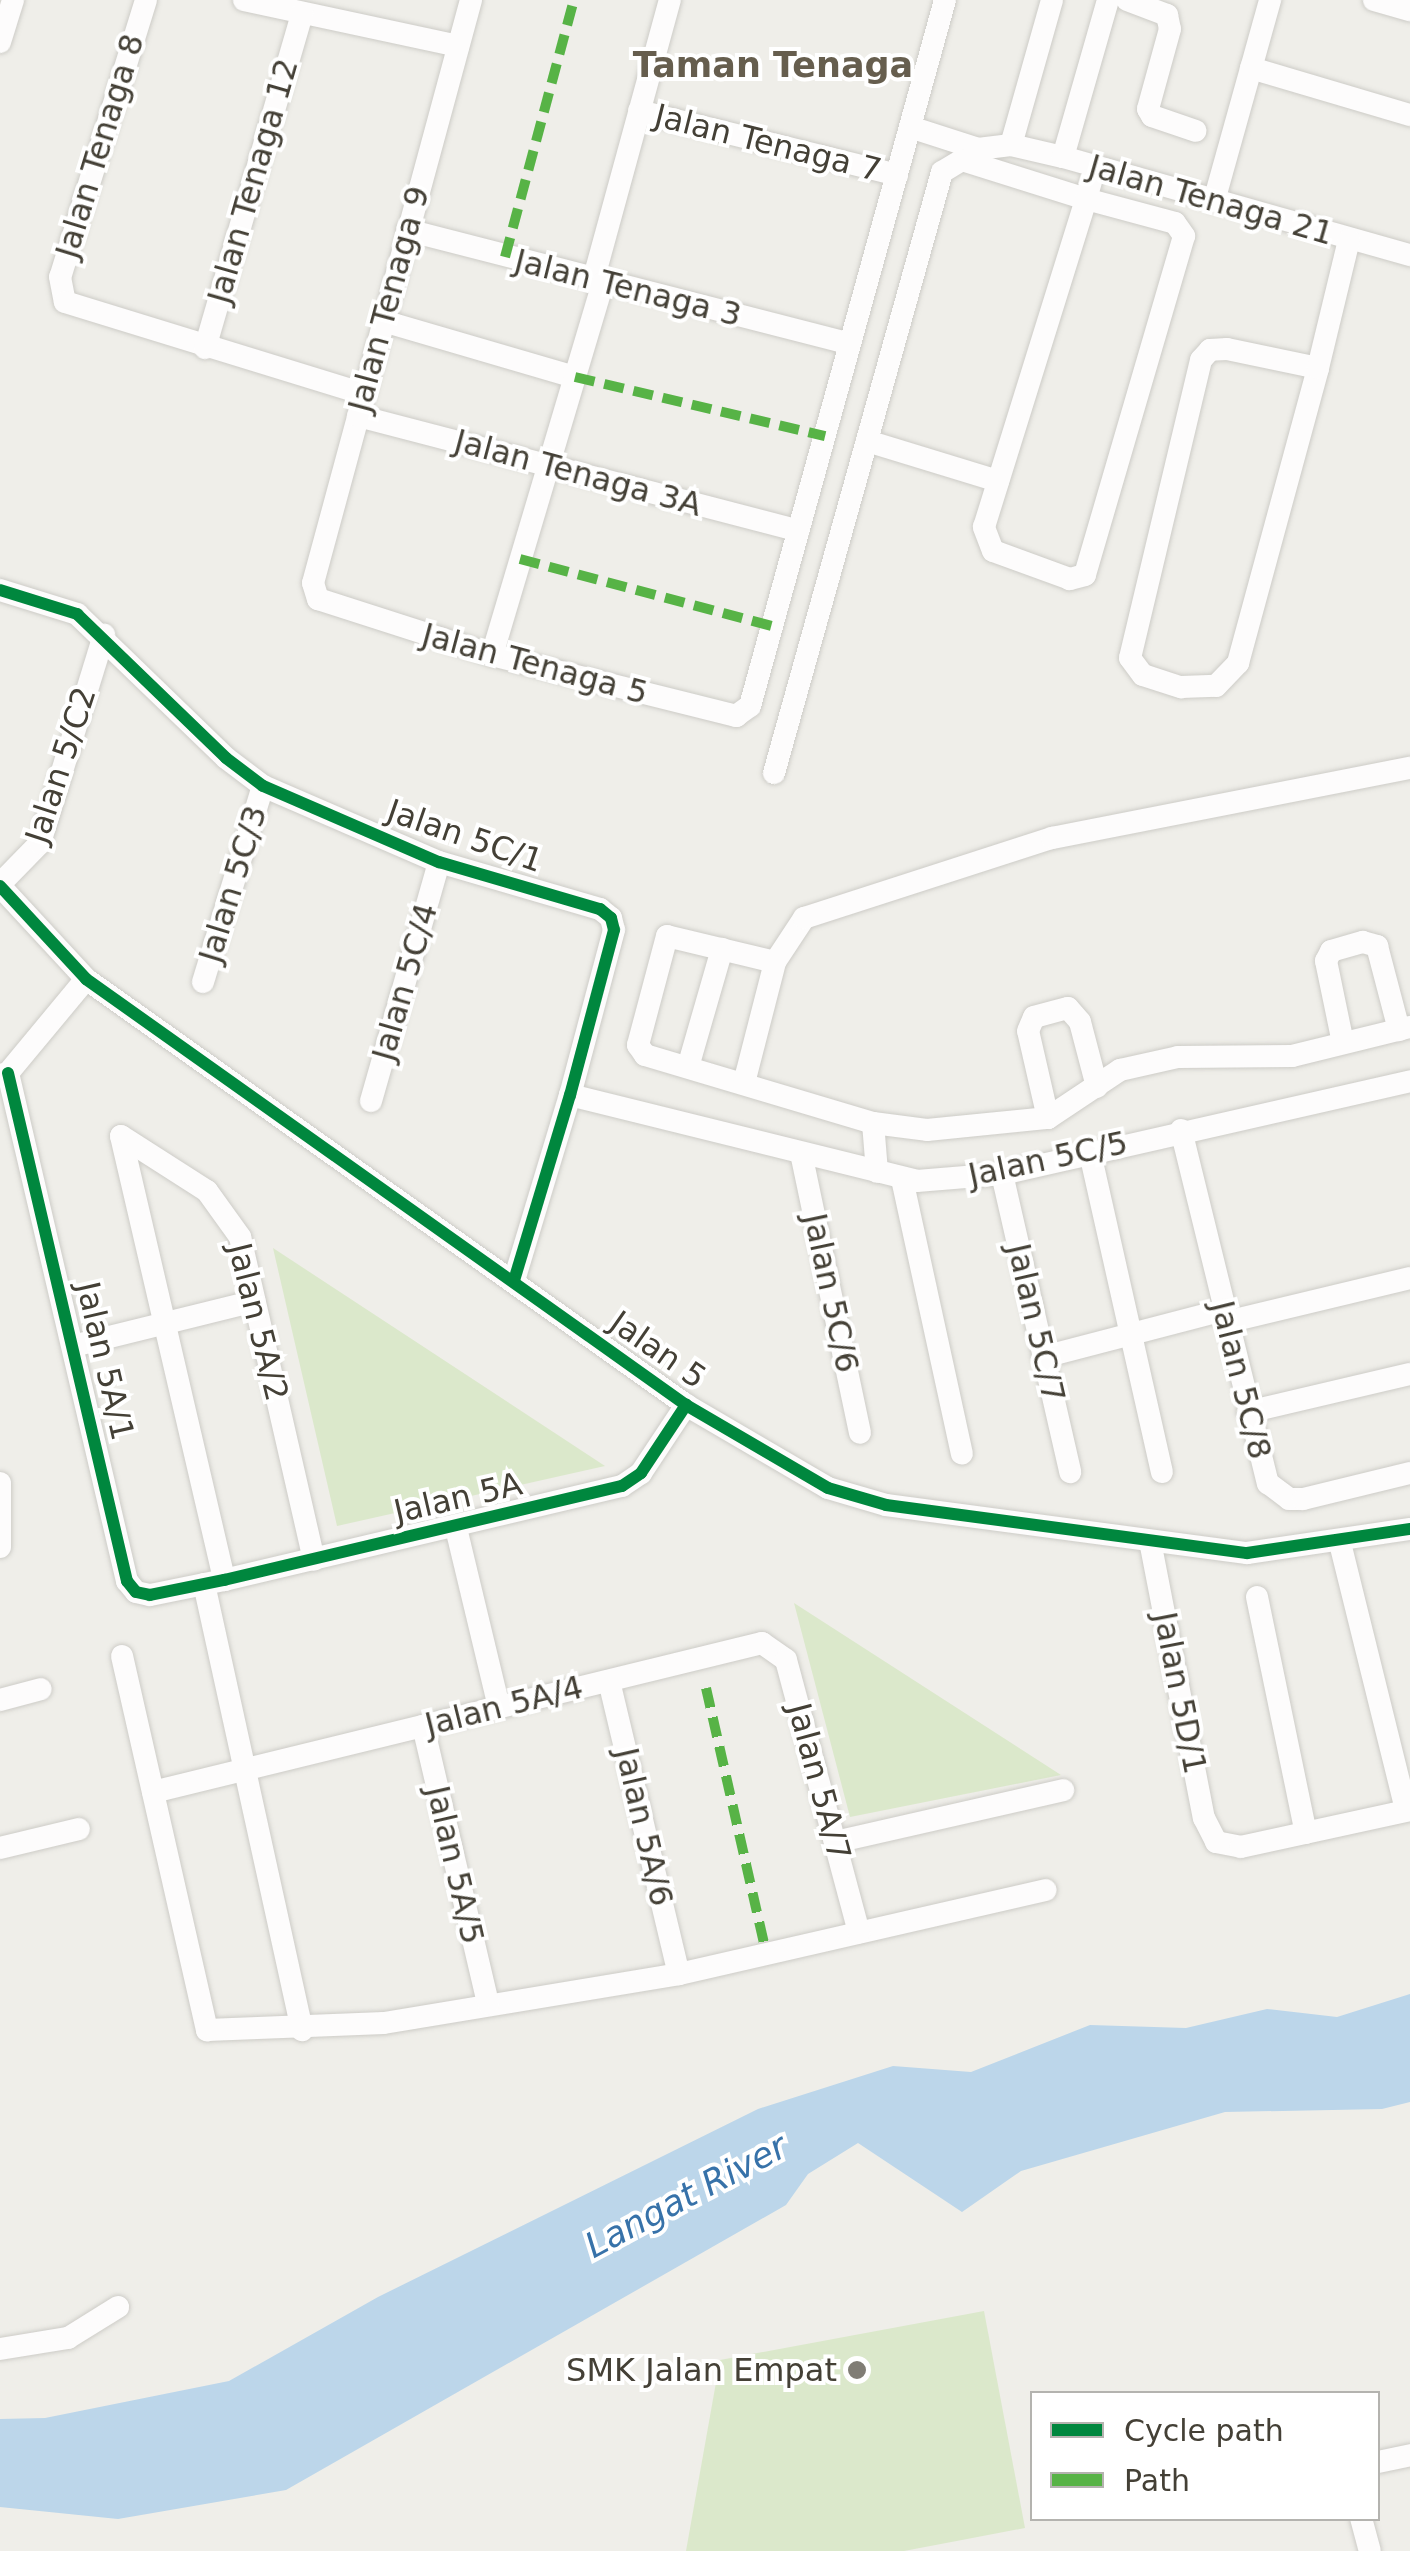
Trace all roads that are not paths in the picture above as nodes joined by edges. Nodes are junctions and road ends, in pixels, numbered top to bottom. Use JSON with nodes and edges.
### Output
{"nodes":[{"id":1,"x":12,"y":0,"type":"edge"},
{"id":2,"x":146,"y":0,"type":"edge"},
{"id":3,"x":244,"y":0,"type":"edge"},
{"id":4,"x":472,"y":0,"type":"edge"},
{"id":5,"x":945,"y":0,"type":"edge"},
{"id":6,"x":1052,"y":0,"type":"edge"},
{"id":7,"x":1108,"y":0,"type":"edge"},
{"id":8,"x":1127,"y":0,"type":"edge"},
{"id":9,"x":1270,"y":0,"type":"edge"},
{"id":10,"x":1374,"y":0,"type":"edge"},
{"id":11,"x":667,"y":1,"type":"edge"},
{"id":12,"x":1410,"y":10,"type":"edge"},
{"id":13,"x":349,"y":11,"type":"edge"},
{"id":14,"x":302,"y":14,"type":"junction"},
{"id":15,"x":0,"y":42,"type":"edge"},
{"id":16,"x":458,"y":46,"type":"junction"},
{"id":17,"x":1251,"y":68,"type":"junction"},
{"id":18,"x":640,"y":111,"type":"junction"},
{"id":19,"x":1410,"y":115,"type":"edge"},
{"id":20,"x":910,"y":127,"type":"junction"},
{"id":21,"x":1196,"y":132,"type":"dead end"},
{"id":22,"x":1011,"y":145,"type":"junction"},
{"id":23,"x":1063,"y":157,"type":"junction"},
{"id":24,"x":1095,"y":167,"type":"junction"},
{"id":25,"x":897,"y":175,"type":"junction"},
{"id":26,"x":1086,"y":199,"type":"junction"},
{"id":27,"x":1214,"y":201,"type":"junction"},
{"id":28,"x":407,"y":230,"type":"junction"},
{"id":29,"x":1349,"y":240,"type":"junction"},
{"id":30,"x":1410,"y":255,"type":"edge"},
{"id":31,"x":598,"y":282,"type":"junction"},
{"id":32,"x":60,"y":293,"type":"joint"},
{"id":33,"x":384,"y":321,"type":"junction"},
{"id":34,"x":850,"y":344,"type":"junction"},
{"id":35,"x":205,"y":348,"type":"junction"},
{"id":36,"x":1318,"y":368,"type":"junction"},
{"id":37,"x":575,"y":377,"type":"junction"},
{"id":38,"x":361,"y":405,"type":"junction"},
{"id":39,"x":867,"y":441,"type":"junction"},
{"id":40,"x":550,"y":466,"type":"junction"},
{"id":41,"x":998,"y":481,"type":"junction"},
{"id":42,"x":798,"y":530,"type":"junction"},
{"id":43,"x":0,"y":590,"type":"edge"},
{"id":44,"x":318,"y":599,"type":"joint"},
{"id":45,"x":104,"y":634,"type":"junction"},
{"id":46,"x":492,"y":656,"type":"junction"},
{"id":47,"x":1410,"y":768,"type":"edge"},
{"id":48,"x":774,"y":774,"type":"dead end"},
{"id":49,"x":263,"y":786,"type":"junction"},
{"id":50,"x":439,"y":862,"type":"junction"},
{"id":51,"x":0,"y":885,"type":"edge"},
{"id":52,"x":722,"y":949,"type":"junction"},
{"id":53,"x":776,"y":962,"type":"junction"},
{"id":54,"x":86,"y":979,"type":"junction"},
{"id":55,"x":203,"y":982,"type":"dead end"},
{"id":56,"x":1404,"y":1028,"type":"edge"},
{"id":57,"x":1343,"y":1043,"type":"junction"},
{"id":58,"x":688,"y":1067,"type":"junction"},
{"id":59,"x":4,"y":1074,"type":"edge"},
{"id":60,"x":1410,"y":1081,"type":"edge"},
{"id":61,"x":744,"y":1083,"type":"junction"},
{"id":62,"x":1097,"y":1087,"type":"junction"},
{"id":63,"x":570,"y":1096,"type":"junction"},
{"id":64,"x":370,"y":1101,"type":"dead end"},
{"id":65,"x":1048,"y":1118,"type":"junction"},
{"id":66,"x":1181,"y":1130,"type":"junction"},
{"id":67,"x":873,"y":1134,"type":"junction"},
{"id":68,"x":801,"y":1153,"type":"junction"},
{"id":69,"x":1090,"y":1153,"type":"junction"},
{"id":70,"x":869,"y":1170,"type":"junction"},
{"id":71,"x":1002,"y":1174,"type":"junction"},
{"id":72,"x":902,"y":1178,"type":"junction"},
{"id":73,"x":1410,"y":1278,"type":"edge"},
{"id":74,"x":514,"y":1281,"type":"junction"},
{"id":75,"x":255,"y":1301,"type":"junction"},
{"id":76,"x":1225,"y":1316,"type":"junction"},
{"id":77,"x":164,"y":1324,"type":"junction"},
{"id":78,"x":1132,"y":1334,"type":"junction"},
{"id":79,"x":73,"y":1346,"type":"junction"},
{"id":80,"x":1044,"y":1357,"type":"junction"},
{"id":81,"x":1410,"y":1374,"type":"edge"},
{"id":82,"x":686,"y":1405,"type":"junction"},
{"id":83,"x":1248,"y":1412,"type":"junction"},
{"id":84,"x":860,"y":1433,"type":"dead end"},
{"id":85,"x":962,"y":1454,"type":"dead end"},
{"id":86,"x":1070,"y":1472,"type":"dead end"},
{"id":87,"x":1162,"y":1472,"type":"dead end"},
{"id":88,"x":1410,"y":1473,"type":"edge"},
{"id":89,"x":0,"y":1483,"type":"edge"},
{"id":90,"x":456,"y":1528,"type":"junction"},
{"id":91,"x":1410,"y":1529,"type":"edge"},
{"id":92,"x":1150,"y":1541,"type":"junction"},
{"id":93,"x":1340,"y":1543,"type":"junction"},
{"id":94,"x":1,"y":1546,"type":"edge"},
{"id":95,"x":314,"y":1560,"type":"junction"},
{"id":96,"x":214,"y":1582,"type":"junction"},
{"id":97,"x":1257,"y":1597,"type":"dead end"},
{"id":98,"x":762,"y":1643,"type":"joint"},
{"id":99,"x":122,"y":1656,"type":"dead end"},
{"id":100,"x":609,"y":1681,"type":"junction"},
{"id":101,"x":41,"y":1689,"type":"dead end"},
{"id":102,"x":0,"y":1700,"type":"edge"},
{"id":103,"x":499,"y":1708,"type":"junction"},
{"id":104,"x":423,"y":1726,"type":"junction"},
{"id":105,"x":246,"y":1770,"type":"junction"},
{"id":106,"x":1063,"y":1790,"type":"dead end"},
{"id":107,"x":153,"y":1792,"type":"junction"},
{"id":108,"x":1408,"y":1810,"type":"edge"},
{"id":109,"x":80,"y":1829,"type":"dead end"},
{"id":110,"x":1306,"y":1833,"type":"junction"},
{"id":111,"x":835,"y":1842,"type":"junction"},
{"id":112,"x":0,"y":1848,"type":"edge"},
{"id":113,"x":1044,"y":1890,"type":"dead end"},
{"id":114,"x":859,"y":1932,"type":"junction"},
{"id":115,"x":680,"y":1974,"type":"junction"},
{"id":116,"x":488,"y":2003,"type":"junction"},
{"id":117,"x":302,"y":2030,"type":"junction"},
{"id":118,"x":118,"y":2307,"type":"dead end"},
{"id":119,"x":0,"y":2349,"type":"edge"},
{"id":120,"x":1410,"y":2455,"type":"edge"},
{"id":121,"x":1380,"y":2462,"type":"edge"},
{"id":122,"x":1362,"y":2521,"type":"edge"},
{"id":123,"x":1370,"y":2551,"type":"edge"}],
"edges":[{"from":1,"to":15,"type":"street"},
{"from":2,"to":32,"type":"street","name":"Jalan Tenaga 8"},
{"from":3,"to":14,"type":"street"},
{"from":4,"to":16,"type":"street","name":"Jalan Tenaga 9"},
{"from":5,"to":20,"type":"street"},
{"from":6,"to":22,"type":"street"},
{"from":7,"to":23,"type":"street"},
{"from":8,"to":21,"type":"street"},
{"from":9,"to":17,"type":"street"},
{"from":10,"to":12,"type":"street"},
{"from":11,"to":18,"type":"street"},
{"from":13,"to":14,"type":"street"},
{"from":13,"to":16,"type":"street"},
{"from":14,"to":35,"type":"street","name":"Jalan Tenaga 12"},
{"from":16,"to":28,"type":"street","name":"Jalan Tenaga 9"},
{"from":17,"to":19,"type":"street"},
{"from":17,"to":27,"type":"street"},
{"from":18,"to":25,"type":"street","name":"Jalan Tenaga 7"},
{"from":18,"to":31,"type":"street"},
{"from":20,"to":22,"type":"street","name":"Jalan Tenaga 21"},
{"from":20,"to":25,"type":"street"},
{"from":22,"to":23,"type":"street","name":"Jalan Tenaga 21"},
{"from":23,"to":24,"type":"street","name":"Jalan Tenaga 21"},
{"from":24,"to":26,"type":"street"},
{"from":24,"to":27,"type":"street","name":"Jalan Tenaga 21"},
{"from":25,"to":34,"type":"street"},
{"from":26,"to":39,"type":"street"},
{"from":26,"to":41,"type":"street"},
{"from":26,"to":41,"type":"street"},
{"from":27,"to":29,"type":"street","name":"Jalan Tenaga 21"},
{"from":28,"to":31,"type":"street","name":"Jalan Tenaga 3"},
{"from":28,"to":33,"type":"street","name":"Jalan Tenaga 9"},
{"from":29,"to":30,"type":"street","name":"Jalan Tenaga 21"},
{"from":29,"to":36,"type":"street"},
{"from":31,"to":34,"type":"street","name":"Jalan Tenaga 3"},
{"from":31,"to":37,"type":"street"},
{"from":32,"to":35,"type":"street","name":"Jalan Tenaga 3A"},
{"from":33,"to":37,"type":"street"},
{"from":33,"to":38,"type":"street","name":"Jalan Tenaga 9"},
{"from":34,"to":42,"type":"street"},
{"from":35,"to":38,"type":"street","name":"Jalan Tenaga 3A"},
{"from":36,"to":36,"type":"street"},
{"from":37,"to":40,"type":"street"},
{"from":38,"to":40,"type":"street","name":"Jalan Tenaga 3A"},
{"from":38,"to":44,"type":"street","name":"Jalan Tenaga 9"},
{"from":39,"to":41,"type":"street"},
{"from":39,"to":48,"type":"street"},
{"from":40,"to":42,"type":"street","name":"Jalan Tenaga 3A"},
{"from":40,"to":46,"type":"street"},
{"from":42,"to":46,"type":"street","name":"Jalan Tenaga 5"},
{"from":43,"to":45,"type":"street","name":"Jalan 5C/1"},
{"from":44,"to":46,"type":"street","name":"Jalan Tenaga 5"},
{"from":45,"to":49,"type":"street","name":"Jalan 5C/1"},
{"from":45,"to":51,"type":"street","name":"Jalan 5/C2"},
{"from":47,"to":53,"type":"street"},
{"from":49,"to":50,"type":"street","name":"Jalan 5C/1"},
{"from":49,"to":55,"type":"street","name":"Jalan 5C/3"},
{"from":50,"to":63,"type":"street","name":"Jalan 5C/1"},
{"from":50,"to":64,"type":"street","name":"Jalan 5C/4"},
{"from":51,"to":54,"type":"street","name":"Jalan 5"},
{"from":52,"to":53,"type":"street"},
{"from":52,"to":58,"type":"street"},
{"from":52,"to":58,"type":"street"},
{"from":53,"to":61,"type":"street"},
{"from":54,"to":59,"type":"street"},
{"from":54,"to":74,"type":"street","name":"Jalan 5"},
{"from":56,"to":57,"type":"street"},
{"from":56,"to":57,"type":"street"},
{"from":57,"to":62,"type":"street"},
{"from":58,"to":61,"type":"street"},
{"from":59,"to":79,"type":"street","name":"Jalan 5A/1"},
{"from":60,"to":66,"type":"street","name":"Jalan 5C/5"},
{"from":61,"to":67,"type":"street"},
{"from":62,"to":65,"type":"street"},
{"from":62,"to":65,"type":"street"},
{"from":63,"to":68,"type":"street","name":"Jalan 5C/5"},
{"from":63,"to":74,"type":"street","name":"Jalan 5C/1"},
{"from":65,"to":67,"type":"street"},
{"from":66,"to":69,"type":"street","name":"Jalan 5C/5"},
{"from":66,"to":76,"type":"street","name":"Jalan 5C/8"},
{"from":67,"to":70,"type":"street"},
{"from":68,"to":70,"type":"street","name":"Jalan 5C/5"},
{"from":68,"to":84,"type":"street","name":"Jalan 5C/6"},
{"from":69,"to":71,"type":"street","name":"Jalan 5C/5"},
{"from":69,"to":78,"type":"street"},
{"from":70,"to":72,"type":"street","name":"Jalan 5C/5"},
{"from":71,"to":72,"type":"street","name":"Jalan 5C/5"},
{"from":71,"to":80,"type":"street","name":"Jalan 5C/7"},
{"from":72,"to":85,"type":"street"},
{"from":73,"to":76,"type":"street"},
{"from":74,"to":82,"type":"street","name":"Jalan 5"},
{"from":75,"to":77,"type":"street"},
{"from":75,"to":77,"type":"street","name":"Jalan 5A/2"},
{"from":75,"to":95,"type":"street","name":"Jalan 5A/2"},
{"from":76,"to":78,"type":"street"},
{"from":76,"to":83,"type":"street","name":"Jalan 5C/8"},
{"from":77,"to":79,"type":"street"},
{"from":77,"to":96,"type":"street"},
{"from":78,"to":80,"type":"street"},
{"from":78,"to":87,"type":"street"},
{"from":79,"to":96,"type":"street","name":"Jalan 5A/1"},
{"from":80,"to":86,"type":"street","name":"Jalan 5C/7"},
{"from":81,"to":83,"type":"street"},
{"from":82,"to":90,"type":"street","name":"Jalan 5A"},
{"from":82,"to":92,"type":"street","name":"Jalan 5"},
{"from":83,"to":88,"type":"street","name":"Jalan 5C/8"},
{"from":89,"to":94,"type":"street"},
{"from":90,"to":95,"type":"street","name":"Jalan 5A"},
{"from":90,"to":103,"type":"street"},
{"from":91,"to":93,"type":"street","name":"Jalan 5"},
{"from":92,"to":93,"type":"street","name":"Jalan 5"},
{"from":92,"to":110,"type":"street","name":"Jalan 5D/1"},
{"from":93,"to":108,"type":"street"},
{"from":95,"to":96,"type":"street","name":"Jalan 5A"},
{"from":96,"to":105,"type":"street"},
{"from":97,"to":110,"type":"street"},
{"from":98,"to":100,"type":"street","name":"Jalan 5A/4"},
{"from":98,"to":111,"type":"street","name":"Jalan 5A/7"},
{"from":99,"to":107,"type":"street"},
{"from":100,"to":103,"type":"street","name":"Jalan 5A/4"},
{"from":100,"to":115,"type":"street","name":"Jalan 5A/6"},
{"from":101,"to":102,"type":"street"},
{"from":103,"to":104,"type":"street","name":"Jalan 5A/4"},
{"from":104,"to":105,"type":"street","name":"Jalan 5A/4"},
{"from":104,"to":116,"type":"street","name":"Jalan 5A/5"},
{"from":105,"to":107,"type":"street","name":"Jalan 5A/4"},
{"from":105,"to":117,"type":"street"},
{"from":106,"to":111,"type":"street"},
{"from":107,"to":117,"type":"street"},
{"from":108,"to":110,"type":"street"},
{"from":109,"to":112,"type":"street"},
{"from":111,"to":114,"type":"street","name":"Jalan 5A/7"},
{"from":113,"to":114,"type":"street"},
{"from":114,"to":115,"type":"street"},
{"from":115,"to":116,"type":"street"},
{"from":116,"to":117,"type":"street"},
{"from":118,"to":119,"type":"street"},
{"from":120,"to":121,"type":"street"},
{"from":122,"to":123,"type":"street"}]}
